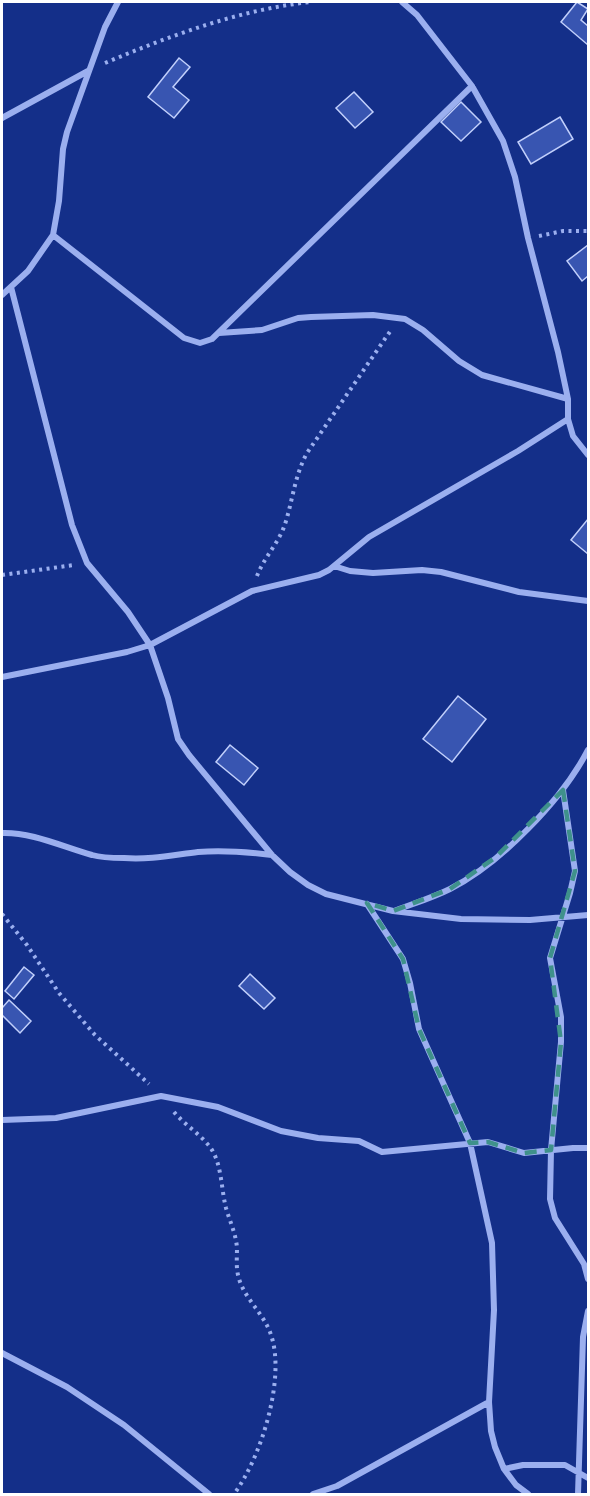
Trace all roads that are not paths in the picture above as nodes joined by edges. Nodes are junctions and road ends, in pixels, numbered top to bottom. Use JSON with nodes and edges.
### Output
{"nodes":[{"id":1,"x":118,"y":2,"type":"edge"},
{"id":2,"x":402,"y":2,"type":"edge"},
{"id":3,"x":88,"y":71,"type":"junction"},
{"id":4,"x":472,"y":86,"type":"junction"},
{"id":5,"x":2,"y":118,"type":"edge"},
{"id":6,"x":53,"y":235,"type":"junction"},
{"id":7,"x":11,"y":287,"type":"junction"},
{"id":8,"x":2,"y":295,"type":"edge"},
{"id":9,"x":219,"y":333,"type":"junction"},
{"id":10,"x":568,"y":399,"type":"junction"},
{"id":11,"x":567,"y":419,"type":"junction"},
{"id":12,"x":588,"y":455,"type":"edge"},
{"id":13,"x":334,"y":566,"type":"junction"},
{"id":14,"x":588,"y":601,"type":"edge"},
{"id":15,"x":150,"y":645,"type":"junction"},
{"id":16,"x":2,"y":678,"type":"edge"},
{"id":17,"x":588,"y":750,"type":"edge"},
{"id":18,"x":563,"y":790,"type":"junction"},
{"id":19,"x":2,"y":833,"type":"edge"},
{"id":20,"x":272,"y":855,"type":"junction"},
{"id":21,"x":367,"y":903,"type":"junction"},
{"id":22,"x":393,"y":911,"type":"junction"},
{"id":23,"x":588,"y":915,"type":"edge"},
{"id":24,"x":563,"y":916,"type":"junction"},
{"id":25,"x":2,"y":1120,"type":"edge"},
{"id":26,"x":470,"y":1143,"type":"junction"},
{"id":27,"x":588,"y":1148,"type":"edge"},
{"id":28,"x":551,"y":1150,"type":"junction"},
{"id":29,"x":588,"y":1279,"type":"edge"},
{"id":30,"x":588,"y":1311,"type":"edge"},
{"id":31,"x":2,"y":1353,"type":"edge"},
{"id":32,"x":489,"y":1402,"type":"junction"},
{"id":33,"x":504,"y":1468,"type":"junction"},
{"id":34,"x":579,"y":1472,"type":"junction"},
{"id":35,"x":588,"y":1478,"type":"edge"},
{"id":36,"x":209,"y":1494,"type":"edge"},
{"id":37,"x":312,"y":1494,"type":"edge"},
{"id":38,"x":528,"y":1494,"type":"edge"},
{"id":39,"x":578,"y":1494,"type":"edge"}],
"edges":[{"from":1,"to":3,"type":"street"},
{"from":2,"to":4,"type":"street"},
{"from":3,"to":5,"type":"street"},
{"from":3,"to":6,"type":"street"},
{"from":4,"to":9,"type":"street"},
{"from":4,"to":10,"type":"street"},
{"from":6,"to":7,"type":"street"},
{"from":6,"to":9,"type":"street"},
{"from":7,"to":8,"type":"street"},
{"from":7,"to":15,"type":"street"},
{"from":9,"to":10,"type":"street"},
{"from":10,"to":11,"type":"street"},
{"from":11,"to":12,"type":"street"},
{"from":11,"to":13,"type":"street"},
{"from":13,"to":14,"type":"street"},
{"from":13,"to":15,"type":"street"},
{"from":15,"to":16,"type":"street"},
{"from":15,"to":20,"type":"street"},
{"from":17,"to":18,"type":"street"},
{"from":18,"to":22,"type":"street"},
{"from":18,"to":24,"type":"street"},
{"from":19,"to":20,"type":"street"},
{"from":20,"to":21,"type":"street"},
{"from":21,"to":22,"type":"street"},
{"from":21,"to":26,"type":"street"},
{"from":22,"to":24,"type":"street"},
{"from":23,"to":24,"type":"street"},
{"from":24,"to":28,"type":"street"},
{"from":25,"to":26,"type":"street"},
{"from":26,"to":28,"type":"street"},
{"from":26,"to":32,"type":"street"},
{"from":27,"to":28,"type":"street"},
{"from":28,"to":29,"type":"street"},
{"from":30,"to":34,"type":"street"},
{"from":31,"to":36,"type":"street"},
{"from":32,"to":33,"type":"street"},
{"from":32,"to":37,"type":"street"},
{"from":33,"to":34,"type":"street"},
{"from":33,"to":38,"type":"street"},
{"from":34,"to":35,"type":"street"},
{"from":34,"to":39,"type":"street"}]}
